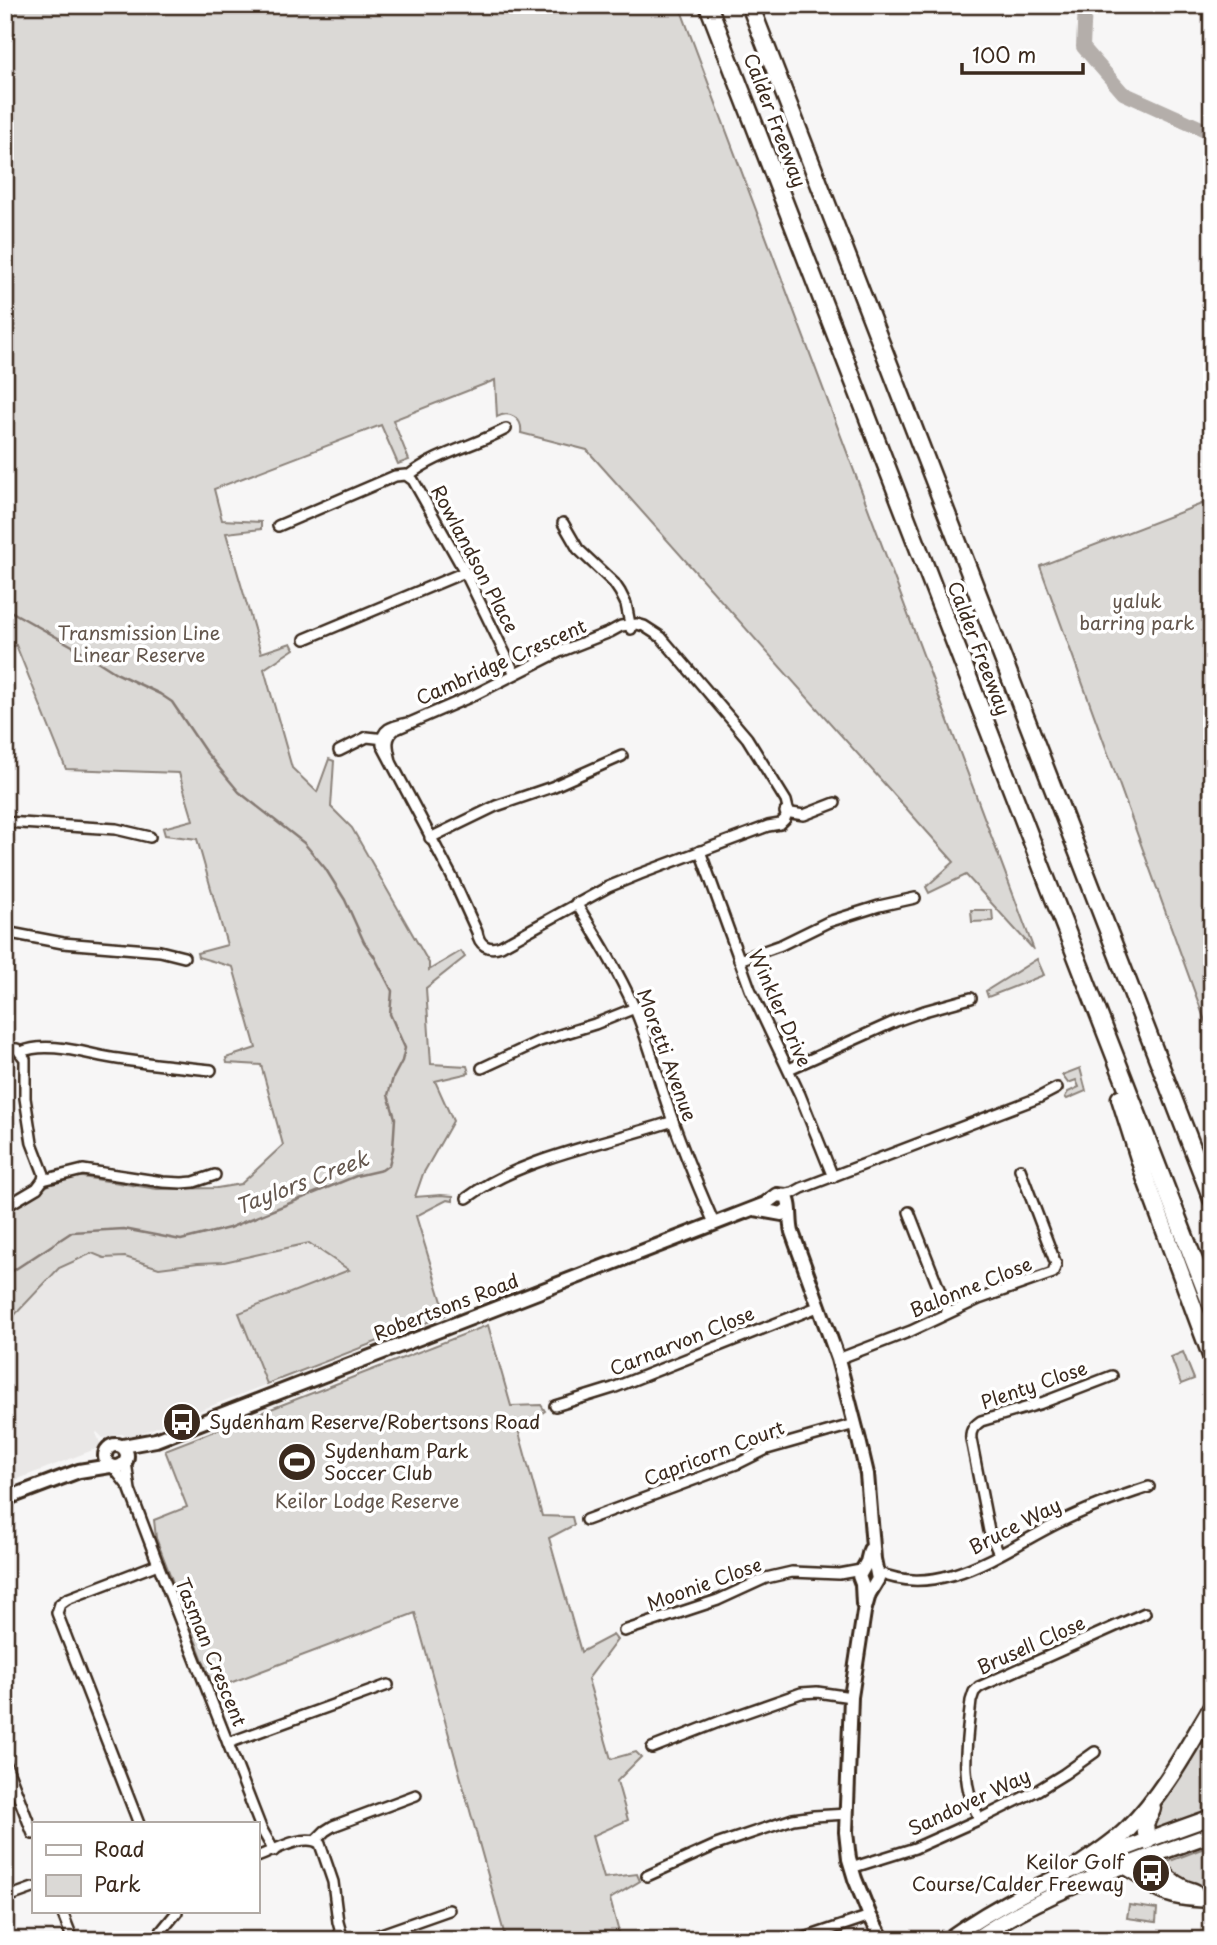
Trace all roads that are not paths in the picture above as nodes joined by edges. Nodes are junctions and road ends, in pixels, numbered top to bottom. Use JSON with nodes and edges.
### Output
{"nodes":[{"id":1,"x":708,"y":5,"type":"edge"},
{"id":2,"x":750,"y":5,"type":"edge"},
{"id":3,"x":506,"y":429,"type":"dead end"},
{"id":4,"x":408,"y":476,"type":"junction"},
{"id":5,"x":563,"y":523,"type":"dead end"},
{"id":6,"x":278,"y":526,"type":"dead end"},
{"id":7,"x":465,"y":572,"type":"junction"},
{"id":8,"x":631,"y":626,"type":"junction"},
{"id":9,"x":305,"y":639,"type":"dead end"},
{"id":10,"x":515,"y":674,"type":"junction"},
{"id":11,"x":384,"y":739,"type":"junction"},
{"id":12,"x":339,"y":751,"type":"dead end"},
{"id":13,"x":622,"y":756,"type":"dead end"},
{"id":14,"x":835,"y":803,"type":"dead end"},
{"id":15,"x":786,"y":813,"type":"junction"},
{"id":16,"x":5,"y":822,"type":"edge"},
{"id":17,"x":150,"y":837,"type":"dead end"},
{"id":18,"x":430,"y":838,"type":"junction"},
{"id":19,"x":700,"y":851,"type":"junction"},
{"id":20,"x":1043,"y":871,"type":"junction"},
{"id":21,"x":915,"y":898,"type":"dead end"},
{"id":22,"x":576,"y":904,"type":"junction"},
{"id":23,"x":5,"y":932,"type":"edge"},
{"id":24,"x":184,"y":957,"type":"dead end"},
{"id":25,"x":739,"y":960,"type":"junction"},
{"id":26,"x":971,"y":998,"type":"dead end"},
{"id":27,"x":635,"y":1008,"type":"junction"},
{"id":28,"x":5,"y":1048,"type":"edge"},
{"id":29,"x":21,"y":1052,"type":"junction"},
{"id":30,"x":482,"y":1068,"type":"dead end"},
{"id":31,"x":789,"y":1069,"type":"junction"},
{"id":32,"x":211,"y":1070,"type":"dead end"},
{"id":33,"x":1057,"y":1088,"type":"dead end"},
{"id":34,"x":1177,"y":1108,"type":"junction"},
{"id":35,"x":673,"y":1121,"type":"junction"},
{"id":36,"x":1020,"y":1169,"type":"dead end"},
{"id":37,"x":215,"y":1175,"type":"dead end"},
{"id":38,"x":833,"y":1177,"type":"junction"},
{"id":39,"x":43,"y":1180,"type":"junction"},
{"id":40,"x":1212,"y":1182,"type":"edge"},
{"id":41,"x":808,"y":1186,"type":"junction"},
{"id":42,"x":467,"y":1198,"type":"dead end"},
{"id":43,"x":1212,"y":1199,"type":"edge"},
{"id":44,"x":781,"y":1206,"type":"junction"},
{"id":45,"x":5,"y":1207,"type":"edge"},
{"id":46,"x":909,"y":1212,"type":"dead end"},
{"id":47,"x":714,"y":1223,"type":"junction"},
{"id":48,"x":820,"y":1306,"type":"junction"},
{"id":49,"x":1212,"y":1307,"type":"edge"},
{"id":50,"x":948,"y":1312,"type":"junction"},
{"id":51,"x":1212,"y":1358,"type":"edge"},
{"id":52,"x":838,"y":1359,"type":"junction"},
{"id":53,"x":1112,"y":1376,"type":"dead end"},
{"id":54,"x":555,"y":1406,"type":"dead end"},
{"id":55,"x":855,"y":1423,"type":"junction"},
{"id":56,"x":156,"y":1440,"type":"junction"},
{"id":57,"x":123,"y":1446,"type":"junction"},
{"id":58,"x":127,"y":1461,"type":"junction"},
{"id":59,"x":110,"y":1462,"type":"junction"},
{"id":60,"x":1149,"y":1487,"type":"dead end"},
{"id":61,"x":130,"y":1490,"type":"junction"},
{"id":62,"x":5,"y":1499,"type":"edge"},
{"id":63,"x":586,"y":1520,"type":"dead end"},
{"id":64,"x":999,"y":1554,"type":"junction"},
{"id":65,"x":158,"y":1564,"type":"junction"},
{"id":66,"x":868,"y":1577,"type":"junction"},
{"id":67,"x":1145,"y":1613,"type":"dead end"},
{"id":68,"x":624,"y":1631,"type":"dead end"},
{"id":69,"x":388,"y":1685,"type":"dead end"},
{"id":70,"x":851,"y":1698,"type":"junction"},
{"id":71,"x":1212,"y":1707,"type":"edge"},
{"id":72,"x":228,"y":1743,"type":"junction"},
{"id":73,"x":652,"y":1748,"type":"dead end"},
{"id":74,"x":1095,"y":1752,"type":"dead end"},
{"id":75,"x":5,"y":1762,"type":"edge"},
{"id":76,"x":416,"y":1795,"type":"dead end"},
{"id":77,"x":1155,"y":1799,"type":"junction"},
{"id":78,"x":846,"y":1815,"type":"junction"},
{"id":79,"x":1212,"y":1817,"type":"edge"},
{"id":80,"x":980,"y":1819,"type":"junction"},
{"id":81,"x":138,"y":1822,"type":"edge"},
{"id":82,"x":259,"y":1822,"type":"edge"},
{"id":83,"x":259,"y":1823,"type":"edge"},
{"id":84,"x":32,"y":1831,"type":"edge"},
{"id":85,"x":1212,"y":1834,"type":"edge"},
{"id":86,"x":316,"y":1840,"type":"junction"},
{"id":87,"x":1150,"y":1849,"type":"junction"},
{"id":88,"x":271,"y":1852,"type":"junction"},
{"id":89,"x":259,"y":1856,"type":"edge"},
{"id":90,"x":1125,"y":1866,"type":"junction"},
{"id":91,"x":851,"y":1868,"type":"junction"},
{"id":92,"x":1076,"y":1868,"type":"junction"},
{"id":93,"x":647,"y":1875,"type":"dead end"},
{"id":94,"x":32,"y":1886,"type":"edge"},
{"id":95,"x":1212,"y":1897,"type":"edge"},
{"id":96,"x":5,"y":1898,"type":"edge"},
{"id":97,"x":449,"y":1910,"type":"dead end"},
{"id":98,"x":62,"y":1913,"type":"edge"},
{"id":99,"x":176,"y":1913,"type":"edge"},
{"id":100,"x":870,"y":1916,"type":"junction"},
{"id":101,"x":881,"y":1935,"type":"edge"},
{"id":102,"x":73,"y":1940,"type":"edge"},
{"id":103,"x":154,"y":1940,"type":"edge"},
{"id":104,"x":343,"y":1940,"type":"edge"},
{"id":105,"x":364,"y":1940,"type":"edge"},
{"id":106,"x":799,"y":1940,"type":"edge"},
{"id":107,"x":892,"y":1940,"type":"edge"},
{"id":108,"x":947,"y":1940,"type":"edge"},
{"id":109,"x":974,"y":1940,"type":"edge"}],
"edges":[{"from":1,"to":20,"type":"highway","name":"Calder Freeway"},
{"from":2,"to":34,"type":"highway","name":"Calder Freeway"},
{"from":3,"to":4,"type":"street"},
{"from":4,"to":6,"type":"street","name":"Rowlandson Place"},
{"from":4,"to":7,"type":"street","name":"Rowlandson Place"},
{"from":5,"to":8,"type":"street"},
{"from":7,"to":9,"type":"street"},
{"from":7,"to":10,"type":"street","name":"Rowlandson Place"},
{"from":8,"to":10,"type":"street","name":"Cambridge Crescent"},
{"from":8,"to":15,"type":"street"},
{"from":10,"to":11,"type":"street","name":"Cambridge Crescent"},
{"from":11,"to":12,"type":"street"},
{"from":11,"to":18,"type":"street"},
{"from":13,"to":18,"type":"street"},
{"from":14,"to":15,"type":"street"},
{"from":15,"to":19,"type":"street"},
{"from":16,"to":17,"type":"street"},
{"from":18,"to":22,"type":"street"},
{"from":19,"to":22,"type":"street"},
{"from":19,"to":25,"type":"street","name":"Winkler Drive"},
{"from":20,"to":49,"type":"highway","name":"Calder Freeway"},
{"from":20,"to":51,"type":"highway"},
{"from":21,"to":25,"type":"street"},
{"from":22,"to":27,"type":"street","name":"Moretti Avenue"},
{"from":23,"to":24,"type":"street"},
{"from":25,"to":31,"type":"street","name":"Winkler Drive"},
{"from":26,"to":31,"type":"street"},
{"from":27,"to":30,"type":"street"},
{"from":27,"to":35,"type":"street","name":"Moretti Avenue"},
{"from":28,"to":29,"type":"street"},
{"from":29,"to":32,"type":"street"},
{"from":29,"to":39,"type":"street"},
{"from":31,"to":38,"type":"street","name":"Winkler Drive"},
{"from":33,"to":38,"type":"street"},
{"from":34,"to":40,"type":"highway"},
{"from":34,"to":43,"type":"highway","name":"Calder Freeway"},
{"from":35,"to":42,"type":"street"},
{"from":35,"to":47,"type":"street","name":"Moretti Avenue"},
{"from":36,"to":50,"type":"street","name":"Balonne Close"},
{"from":37,"to":39,"type":"street"},
{"from":38,"to":41,"type":"street"},
{"from":39,"to":45,"type":"street"},
{"from":41,"to":44,"type":"street"},
{"from":41,"to":44,"type":"street"},
{"from":44,"to":47,"type":"street","name":"Robertsons Road"},
{"from":44,"to":48,"type":"street"},
{"from":46,"to":50,"type":"street"},
{"from":47,"to":56,"type":"street","name":"Robertsons Road"},
{"from":48,"to":52,"type":"street"},
{"from":48,"to":54,"type":"street","name":"Carnarvon Close"},
{"from":50,"to":52,"type":"street","name":"Balonne Close"},
{"from":52,"to":55,"type":"street"},
{"from":53,"to":64,"type":"street","name":"Plenty Close"},
{"from":55,"to":63,"type":"street","name":"Capricorn Court"},
{"from":55,"to":66,"type":"street"},
{"from":56,"to":57,"type":"street","name":"Robertsons Road"},
{"from":56,"to":58,"type":"street","name":"Robertsons Road"},
{"from":57,"to":58,"type":"street"},
{"from":57,"to":59,"type":"street"},
{"from":58,"to":59,"type":"street"},
{"from":58,"to":61,"type":"street","name":"Tasman Crescent"},
{"from":59,"to":61,"type":"street","name":"Tasman Crescent"},
{"from":59,"to":62,"type":"street"},
{"from":60,"to":64,"type":"street","name":"Bruce Way"},
{"from":61,"to":65,"type":"street","name":"Tasman Crescent"},
{"from":64,"to":66,"type":"street","name":"Bruce Way"},
{"from":65,"to":72,"type":"street","name":"Tasman Crescent"},
{"from":65,"to":81,"type":"street"},
{"from":66,"to":68,"type":"street","name":"Moonie Close"},
{"from":66,"to":70,"type":"street"},
{"from":67,"to":80,"type":"street","name":"Brusell Close"},
{"from":69,"to":72,"type":"street"},
{"from":70,"to":73,"type":"street"},
{"from":70,"to":78,"type":"street"},
{"from":71,"to":77,"type":"highway"},
{"from":72,"to":82,"type":"street","name":"Tasman Crescent"},
{"from":74,"to":80,"type":"street","name":"Sandover Way"},
{"from":75,"to":84,"type":"street"},
{"from":76,"to":86,"type":"street"},
{"from":77,"to":87,"type":"highway"},
{"from":77,"to":92,"type":"highway"},
{"from":78,"to":91,"type":"street"},
{"from":78,"to":93,"type":"street"},
{"from":79,"to":87,"type":"main road"},
{"from":80,"to":91,"type":"street","name":"Sandover Way"},
{"from":83,"to":88,"type":"street","name":"Tasman Crescent"},
{"from":85,"to":87,"type":"main road"},
{"from":86,"to":88,"type":"street"},
{"from":86,"to":104,"type":"street"},
{"from":87,"to":90,"type":"main road"},
{"from":87,"to":92,"type":"main road"},
{"from":87,"to":95,"type":"highway"},
{"from":88,"to":89,"type":"street"},
{"from":90,"to":95,"type":"highway"},
{"from":90,"to":109,"type":"main road"},
{"from":91,"to":100,"type":"street"},
{"from":92,"to":108,"type":"main road"},
{"from":94,"to":96,"type":"street"},
{"from":97,"to":105,"type":"street"},
{"from":98,"to":102,"type":"street"},
{"from":99,"to":103,"type":"street"},
{"from":100,"to":101,"type":"street"},
{"from":100,"to":106,"type":"street"},
{"from":101,"to":107,"type":"street"}]}
